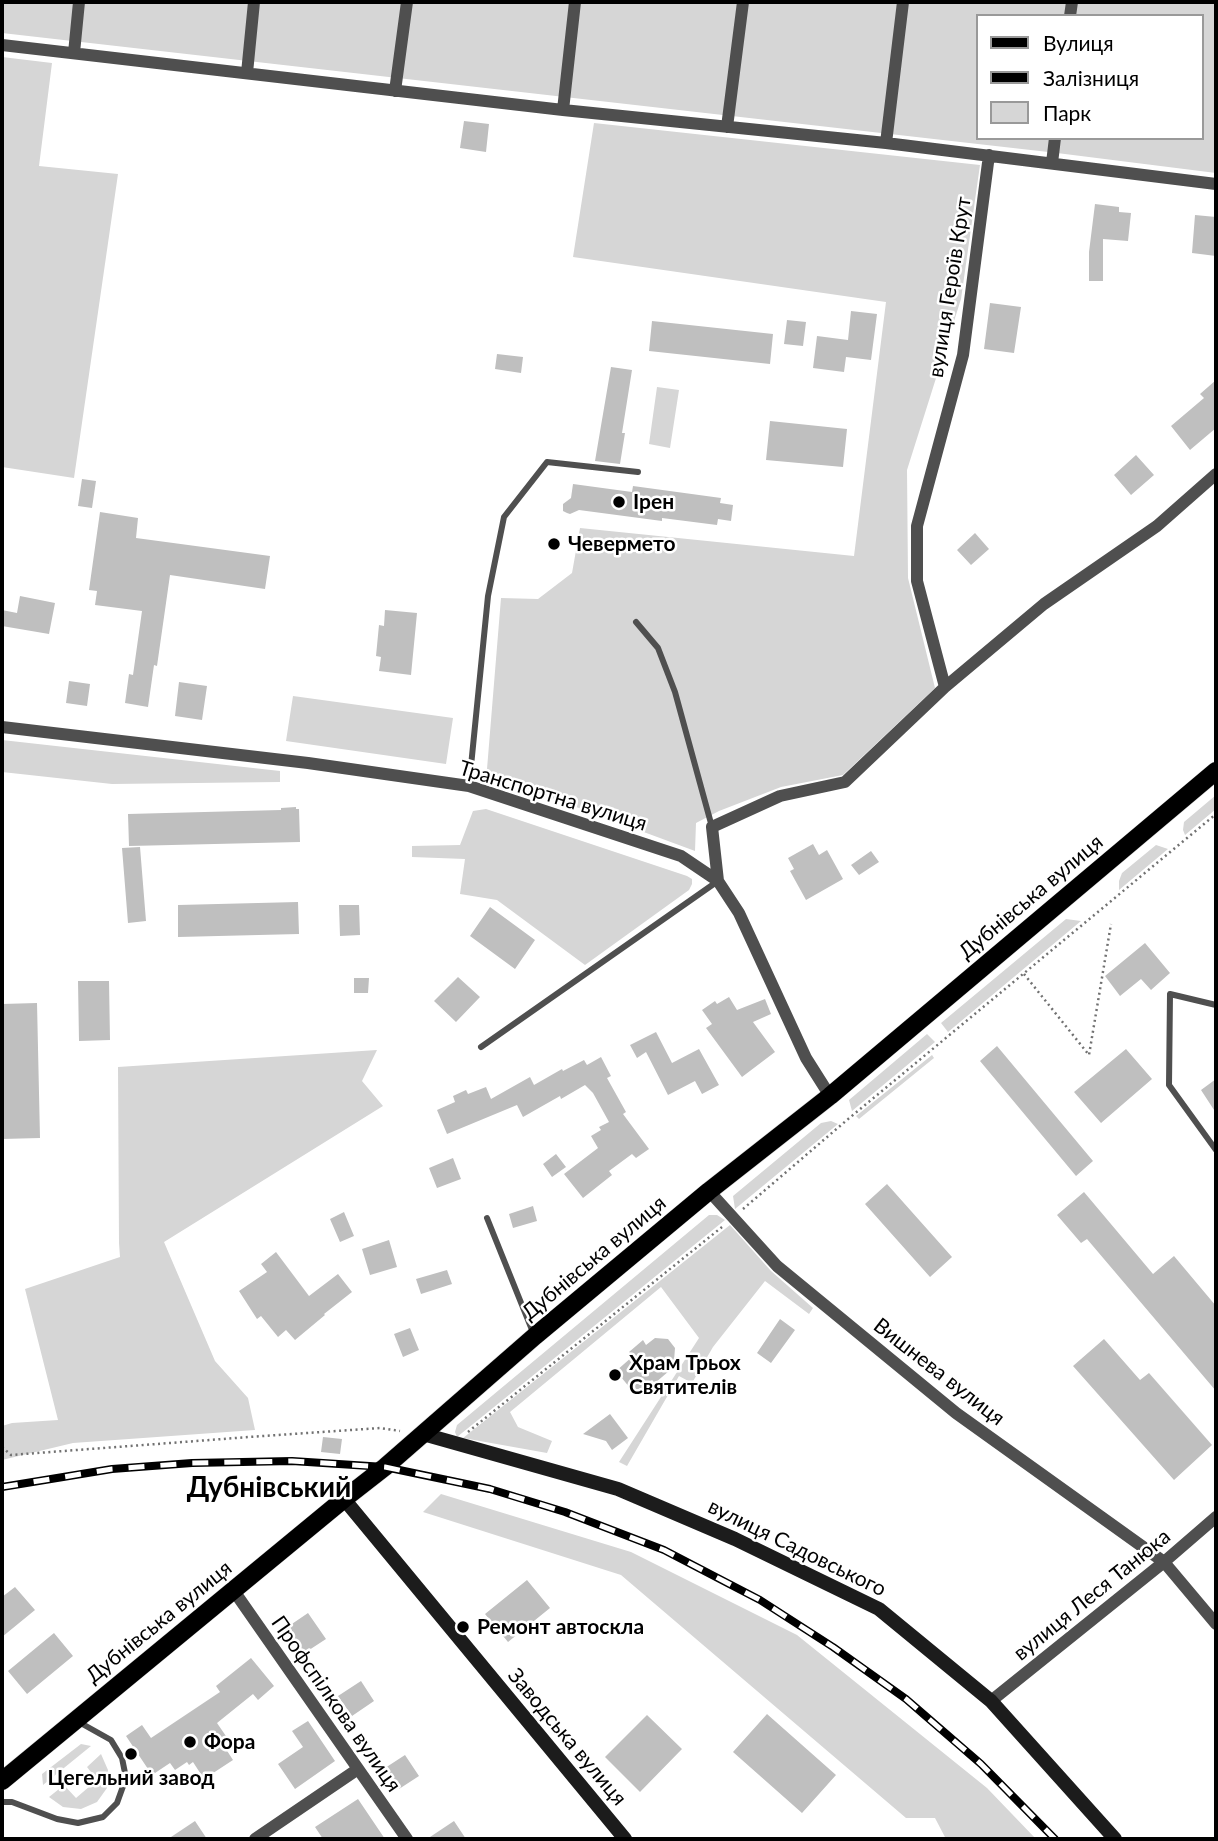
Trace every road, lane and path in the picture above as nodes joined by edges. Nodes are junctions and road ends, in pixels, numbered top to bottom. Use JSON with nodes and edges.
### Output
{"nodes":[{"id":1,"x":79,"y":2,"type":"edge"},
{"id":2,"x":254,"y":2,"type":"edge"},
{"id":3,"x":407,"y":2,"type":"edge"},
{"id":4,"x":575,"y":2,"type":"edge"},
{"id":5,"x":743,"y":2,"type":"edge"},
{"id":6,"x":904,"y":2,"type":"edge"},
{"id":7,"x":2,"y":45,"type":"edge"},
{"id":8,"x":74,"y":53,"type":"junction"},
{"id":9,"x":247,"y":73,"type":"junction"},
{"id":10,"x":395,"y":91,"type":"junction"},
{"id":11,"x":563,"y":110,"type":"junction"},
{"id":12,"x":727,"y":127,"type":"junction"},
{"id":13,"x":1055,"y":140,"type":"edge"},
{"id":14,"x":886,"y":143,"type":"junction"},
{"id":15,"x":989,"y":155,"type":"junction"},
{"id":16,"x":1052,"y":163,"type":"junction"},
{"id":17,"x":1216,"y":184,"type":"edge"},
{"id":18,"x":638,"y":472,"type":"dead end"},
{"id":19,"x":1216,"y":474,"type":"edge"},
{"id":20,"x":636,"y":622,"type":"dead end"},
{"id":21,"x":945,"y":687,"type":"junction"},
{"id":22,"x":2,"y":727,"type":"edge"},
{"id":23,"x":1216,"y":771,"type":"edge"},
{"id":24,"x":469,"y":786,"type":"junction"},
{"id":25,"x":1216,"y":814,"type":"edge"},
{"id":26,"x":712,"y":827,"type":"junction"},
{"id":27,"x":718,"y":881,"type":"junction"},
{"id":28,"x":1111,"y":924,"type":"dead end"},
{"id":29,"x":1024,"y":974,"type":"junction"},
{"id":30,"x":1216,"y":1005,"type":"edge"},
{"id":31,"x":481,"y":1047,"type":"dead end"},
{"id":32,"x":830,"y":1096,"type":"junction"},
{"id":33,"x":1216,"y":1150,"type":"edge"},
{"id":34,"x":709,"y":1191,"type":"junction"},
{"id":35,"x":733,"y":1217,"type":"junction"},
{"id":36,"x":487,"y":1219,"type":"dead end"},
{"id":37,"x":535,"y":1336,"type":"junction"},
{"id":38,"x":423,"y":1434,"type":"junction"},
{"id":39,"x":454,"y":1443,"type":"junction"},
{"id":40,"x":2,"y":1447,"type":"edge"},
{"id":41,"x":344,"y":1499,"type":"junction"},
{"id":42,"x":1216,"y":1517,"type":"edge"},
{"id":43,"x":1164,"y":1562,"type":"junction"},
{"id":44,"x":234,"y":1591,"type":"junction"},
{"id":45,"x":1216,"y":1624,"type":"edge"},
{"id":46,"x":991,"y":1701,"type":"junction"},
{"id":47,"x":75,"y":1720,"type":"junction"},
{"id":48,"x":358,"y":1769,"type":"junction"},
{"id":49,"x":2,"y":1781,"type":"edge"},
{"id":50,"x":2,"y":1802,"type":"edge"},
{"id":51,"x":255,"y":1839,"type":"edge"},
{"id":52,"x":407,"y":1839,"type":"edge"},
{"id":53,"x":625,"y":1839,"type":"edge"},
{"id":54,"x":1115,"y":1839,"type":"edge"}],
"edges":[{"from":1,"to":8,"type":"street"},
{"from":2,"to":9,"type":"street"},
{"from":3,"to":10,"type":"street"},
{"from":4,"to":11,"type":"street"},
{"from":5,"to":12,"type":"street"},
{"from":6,"to":14,"type":"street"},
{"from":7,"to":8,"type":"street"},
{"from":8,"to":9,"type":"street"},
{"from":9,"to":10,"type":"street"},
{"from":10,"to":11,"type":"street"},
{"from":11,"to":12,"type":"street"},
{"from":12,"to":14,"type":"street"},
{"from":13,"to":16,"type":"street"},
{"from":14,"to":15,"type":"street"},
{"from":15,"to":16,"type":"street"},
{"from":15,"to":21,"type":"street","name":"вулиця Героїв Крут"},
{"from":16,"to":17,"type":"street"},
{"from":18,"to":24,"type":"lane"},
{"from":19,"to":21,"type":"street"},
{"from":20,"to":26,"type":"lane"},
{"from":21,"to":26,"type":"street"},
{"from":22,"to":24,"type":"street","name":"Транспортна вулиця"},
{"from":23,"to":32,"type":"main road","name":"Дубнівська вулиця"},
{"from":24,"to":27,"type":"street","name":"Транспортна вулиця"},
{"from":25,"to":29,"type":"path"},
{"from":26,"to":27,"type":"street"},
{"from":27,"to":31,"type":"lane"},
{"from":27,"to":32,"type":"street","name":"Транспортна вулиця"},
{"from":28,"to":29,"type":"path"},
{"from":29,"to":35,"type":"path"},
{"from":30,"to":33,"type":"lane"},
{"from":32,"to":34,"type":"main road","name":"Дубнівська вулиця"},
{"from":34,"to":35,"type":"street","name":"Вишнева вулиця"},
{"from":34,"to":37,"type":"main road","name":"Дубнівська вулиця"},
{"from":35,"to":39,"type":"path"},
{"from":35,"to":43,"type":"street","name":"Вишнева вулиця"},
{"from":36,"to":37,"type":"lane"},
{"from":37,"to":38,"type":"main road","name":"Дубнівська вулиця"},
{"from":38,"to":39,"type":"street","name":"вулиця Садовського"},
{"from":38,"to":40,"type":"path"},
{"from":38,"to":41,"type":"main road","name":"Дубнівська вулиця"},
{"from":39,"to":46,"type":"street","name":"вулиця Садовського"},
{"from":41,"to":44,"type":"main road","name":"Дубнівська вулиця"},
{"from":41,"to":53,"type":"street","name":"Заводська вулиця"},
{"from":42,"to":43,"type":"street","name":"вулиця Леся Танюка"},
{"from":43,"to":45,"type":"street","name":"Вишнева вулиця"},
{"from":43,"to":46,"type":"street","name":"вулиця Леся Танюка"},
{"from":44,"to":47,"type":"main road","name":"Дубнівська вулиця"},
{"from":44,"to":48,"type":"street","name":"Профспілкова вулиця"},
{"from":46,"to":54,"type":"street","name":"вулиця Садовського"},
{"from":47,"to":49,"type":"main road","name":"Дубнівська вулиця"},
{"from":47,"to":50,"type":"lane"},
{"from":48,"to":51,"type":"street"},
{"from":48,"to":52,"type":"street","name":"Профспілкова вулиця"}]}
